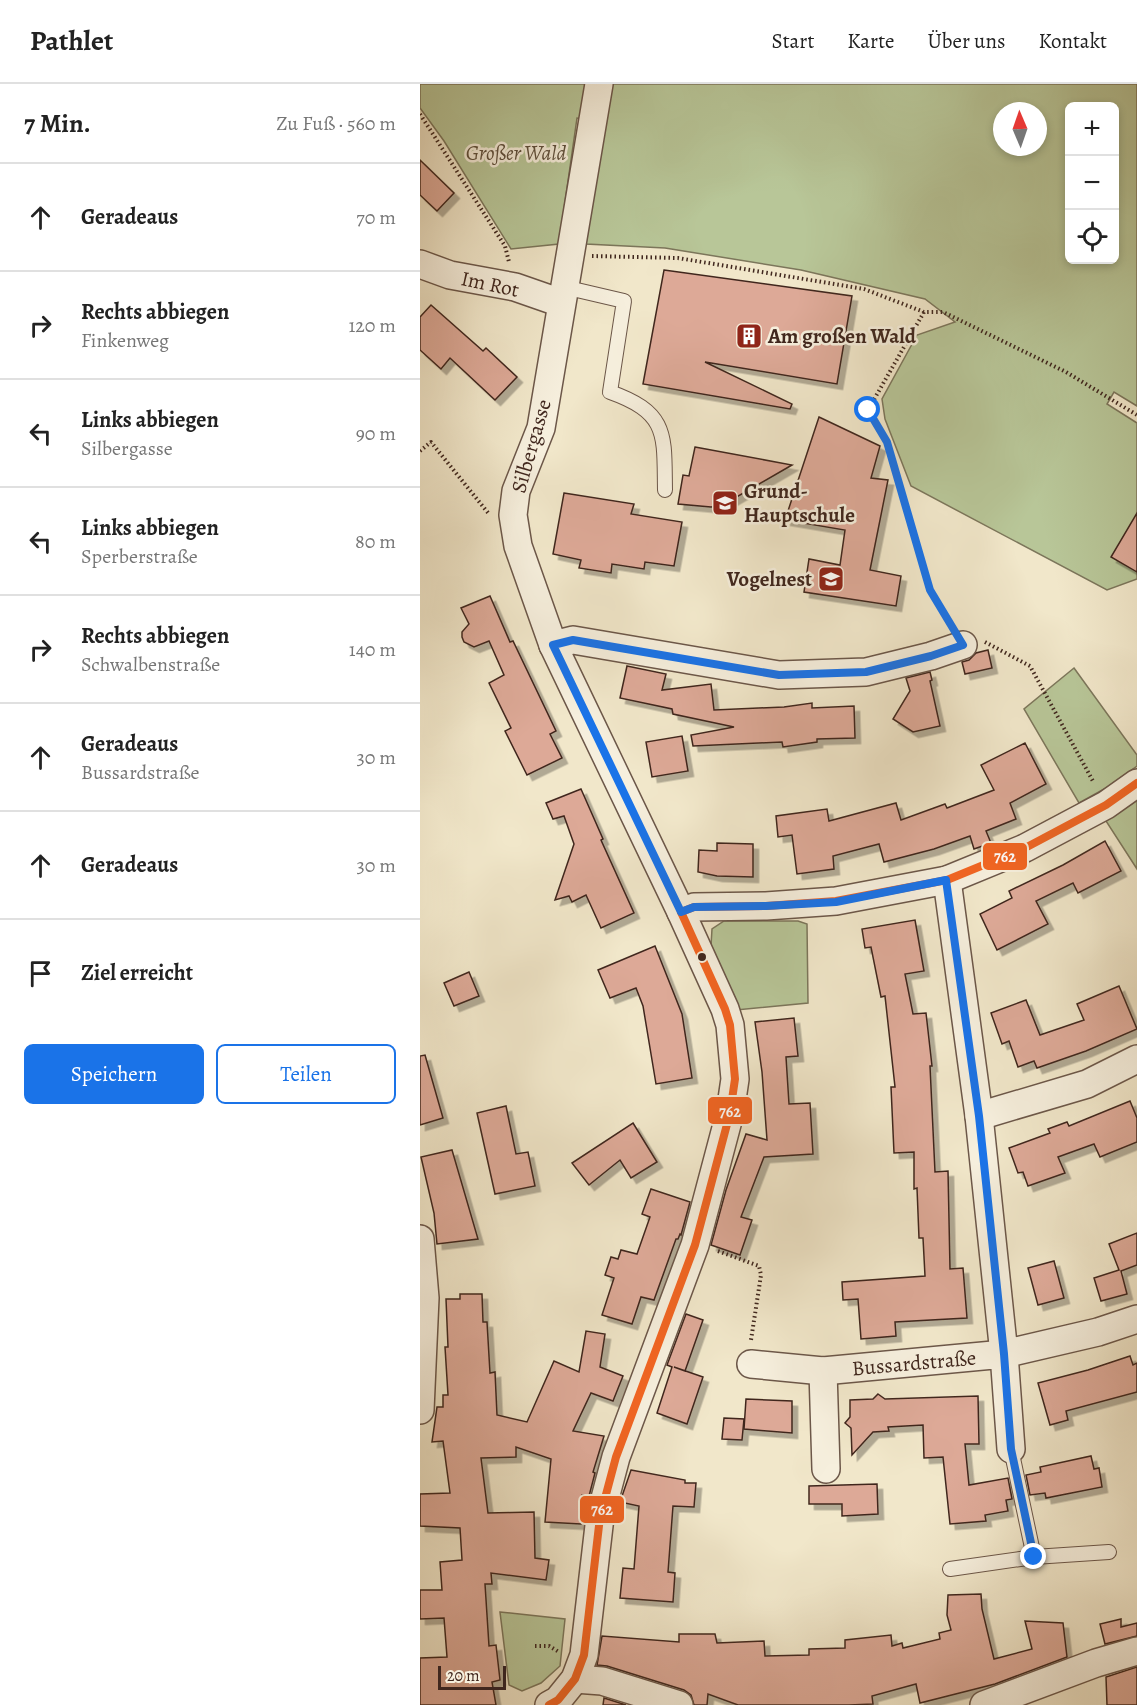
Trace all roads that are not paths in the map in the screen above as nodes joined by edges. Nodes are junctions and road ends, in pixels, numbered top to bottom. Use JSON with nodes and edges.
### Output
{"nodes":[{"id":1,"x":599,"y":84,"type":"edge"},
{"id":2,"x":420,"y":264,"type":"edge"},
{"id":3,"x":562,"y":295,"type":"junction"},
{"id":4,"x":665,"y":490,"type":"dead end"},
{"id":5,"x":553,"y":645,"type":"junction"},
{"id":6,"x":963,"y":645,"type":"road end"},
{"id":7,"x":1137,"y":783,"type":"edge"},
{"id":8,"x":946,"y":880,"type":"junction"},
{"id":9,"x":681,"y":912,"type":"junction"},
{"id":10,"x":1137,"y":1059,"type":"edge"},
{"id":11,"x":979,"y":1116,"type":"junction"},
{"id":12,"x":420,"y":1239,"type":"edge"},
{"id":13,"x":1137,"y":1319,"type":"edge"},
{"id":14,"x":1004,"y":1354,"type":"junction"},
{"id":15,"x":751,"y":1365,"type":"road end"},
{"id":16,"x":823,"y":1371,"type":"junction"},
{"id":17,"x":420,"y":1410,"type":"edge"},
{"id":18,"x":1011,"y":1449,"type":"joint"},
{"id":19,"x":826,"y":1469,"type":"dead end"},
{"id":20,"x":1109,"y":1552,"type":"dead end"},
{"id":21,"x":1034,"y":1557,"type":"junction"},
{"id":22,"x":950,"y":1569,"type":"dead end"},
{"id":23,"x":1137,"y":1651,"type":"edge"},
{"id":24,"x":575,"y":1679,"type":"junction"},
{"id":25,"x":996,"y":1703,"type":"edge"},
{"id":26,"x":549,"y":1705,"type":"edge"},
{"id":27,"x":679,"y":1705,"type":"edge"}],
"edges":[{"from":1,"to":3,"type":"street","name":"Silbergasse"},
{"from":2,"to":3,"type":"street","name":"Im Rot"},
{"from":3,"to":4,"type":"lane"},
{"from":3,"to":5,"type":"street","name":"Silbergasse"},
{"from":5,"to":6,"type":"street"},
{"from":5,"to":9,"type":"street","name":"Silbergasse"},
{"from":7,"to":8,"type":"street"},
{"from":8,"to":9,"type":"street"},
{"from":8,"to":11,"type":"street"},
{"from":9,"to":24,"type":"street","name":"Silbergasse"},
{"from":10,"to":11,"type":"street"},
{"from":11,"to":14,"type":"street"},
{"from":12,"to":17,"type":"street"},
{"from":13,"to":14,"type":"street","name":"Bussardstraße"},
{"from":14,"to":16,"type":"street","name":"Bussardstraße"},
{"from":14,"to":18,"type":"street","name":"Bussardstraße"},
{"from":15,"to":16,"type":"street","name":"Bussardstraße"},
{"from":16,"to":19,"type":"street","name":"Bussardstraße"},
{"from":18,"to":21,"type":"lane"},
{"from":20,"to":21,"type":"lane"},
{"from":21,"to":22,"type":"lane"},
{"from":23,"to":25,"type":"street"},
{"from":24,"to":26,"type":"street"},
{"from":24,"to":27,"type":"street"}]}
